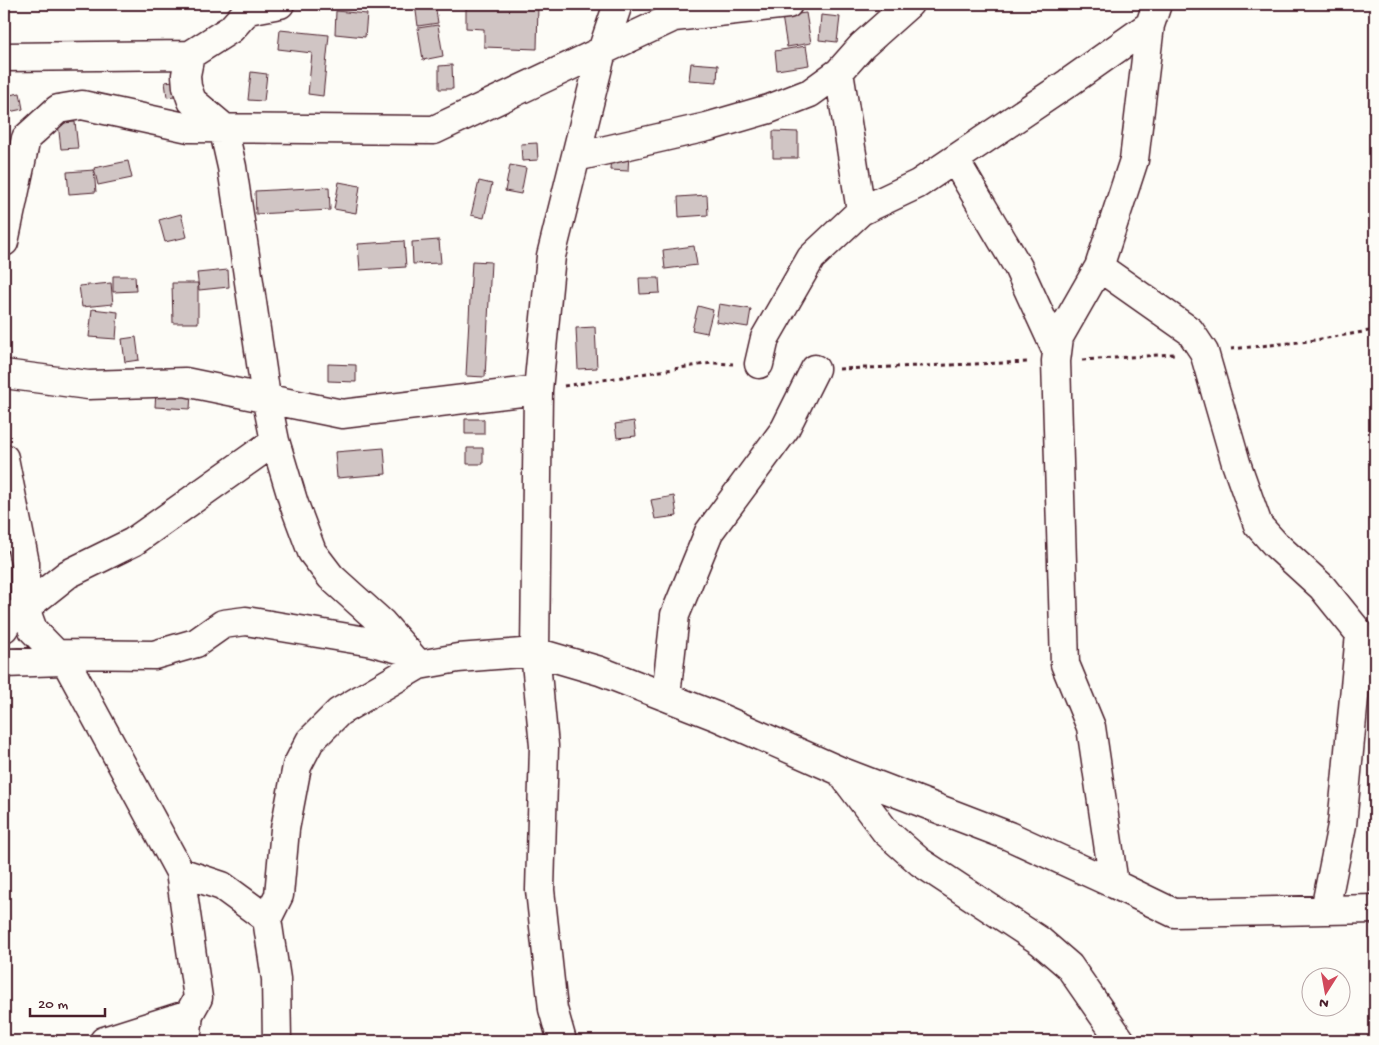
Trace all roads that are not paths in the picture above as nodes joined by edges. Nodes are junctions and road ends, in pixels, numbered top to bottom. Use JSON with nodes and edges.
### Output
{"nodes":[{"id":1,"x":280,"y":4,"type":"edge"},
{"id":2,"x":618,"y":4,"type":"edge"},
{"id":3,"x":788,"y":4,"type":"edge"},
{"id":4,"x":909,"y":4,"type":"edge"},
{"id":5,"x":248,"y":7,"type":"edge"},
{"id":6,"x":1153,"y":14,"type":"edge"},
{"id":7,"x":602,"y":51,"type":"junction"},
{"id":8,"x":190,"y":55,"type":"junction"},
{"id":9,"x":4,"y":57,"type":"edge"},
{"id":10,"x":839,"y":72,"type":"junction"},
{"id":11,"x":223,"y":127,"type":"junction"},
{"id":12,"x":576,"y":157,"type":"junction"},
{"id":13,"x":955,"y":160,"type":"junction"},
{"id":14,"x":861,"y":211,"type":"junction"},
{"id":15,"x":4,"y":242,"type":"edge"},
{"id":16,"x":1099,"y":267,"type":"junction"},
{"id":17,"x":1057,"y":356,"type":"junction"},
{"id":18,"x":760,"y":364,"type":"road end"},
{"id":19,"x":815,"y":369,"type":"road end"},
{"id":20,"x":4,"y":374,"type":"edge"},
{"id":21,"x":538,"y":390,"type":"junction"},
{"id":22,"x":266,"y":397,"type":"junction"},
{"id":23,"x":275,"y":441,"type":"junction"},
{"id":24,"x":4,"y":458,"type":"edge"},
{"id":25,"x":25,"y":608,"type":"junction"},
{"id":26,"x":4,"y":628,"type":"edge"},
{"id":27,"x":535,"y":652,"type":"junction"},
{"id":28,"x":60,"y":658,"type":"junction"},
{"id":29,"x":413,"y":658,"type":"junction"},
{"id":30,"x":4,"y":663,"type":"edge"},
{"id":31,"x":666,"y":696,"type":"junction"},
{"id":32,"x":840,"y":771,"type":"junction"},
{"id":33,"x":180,"y":872,"type":"junction"},
{"id":34,"x":1114,"y":884,"type":"junction"},
{"id":35,"x":1375,"y":909,"type":"edge"},
{"id":36,"x":1325,"y":910,"type":"junction"},
{"id":37,"x":267,"y":920,"type":"junction"},
{"id":38,"x":189,"y":1014,"type":"junction"},
{"id":39,"x":104,"y":1041,"type":"edge"},
{"id":40,"x":186,"y":1041,"type":"edge"},
{"id":41,"x":277,"y":1041,"type":"edge"},
{"id":42,"x":562,"y":1041,"type":"edge"},
{"id":43,"x":1121,"y":1041,"type":"edge"}],
"edges":[{"from":1,"to":5,"type":"street"},
{"from":2,"to":7,"type":"street"},
{"from":3,"to":7,"type":"street"},
{"from":4,"to":10,"type":"street"},
{"from":5,"to":8,"type":"street"},
{"from":6,"to":13,"type":"street"},
{"from":6,"to":16,"type":"street"},
{"from":7,"to":11,"type":"street"},
{"from":7,"to":12,"type":"street"},
{"from":8,"to":9,"type":"street"},
{"from":8,"to":11,"type":"street"},
{"from":10,"to":12,"type":"street"},
{"from":10,"to":14,"type":"street"},
{"from":11,"to":15,"type":"street"},
{"from":11,"to":22,"type":"street"},
{"from":12,"to":21,"type":"street"},
{"from":13,"to":14,"type":"street"},
{"from":13,"to":17,"type":"street"},
{"from":14,"to":18,"type":"street"},
{"from":16,"to":17,"type":"street"},
{"from":16,"to":36,"type":"street"},
{"from":17,"to":34,"type":"street"},
{"from":19,"to":31,"type":"street"},
{"from":20,"to":22,"type":"street"},
{"from":21,"to":22,"type":"street"},
{"from":21,"to":27,"type":"street"},
{"from":22,"to":23,"type":"street"},
{"from":23,"to":25,"type":"street"},
{"from":23,"to":29,"type":"street"},
{"from":24,"to":25,"type":"street"},
{"from":25,"to":26,"type":"street"},
{"from":25,"to":28,"type":"street"},
{"from":27,"to":29,"type":"street"},
{"from":27,"to":31,"type":"street"},
{"from":27,"to":42,"type":"street"},
{"from":28,"to":29,"type":"street"},
{"from":28,"to":30,"type":"street"},
{"from":28,"to":33,"type":"street"},
{"from":29,"to":37,"type":"street"},
{"from":31,"to":32,"type":"street"},
{"from":32,"to":34,"type":"street"},
{"from":32,"to":43,"type":"street"},
{"from":33,"to":37,"type":"street"},
{"from":33,"to":38,"type":"street"},
{"from":34,"to":36,"type":"street"},
{"from":35,"to":36,"type":"street"},
{"from":37,"to":41,"type":"street"},
{"from":38,"to":39,"type":"street"},
{"from":38,"to":40,"type":"street"}]}
